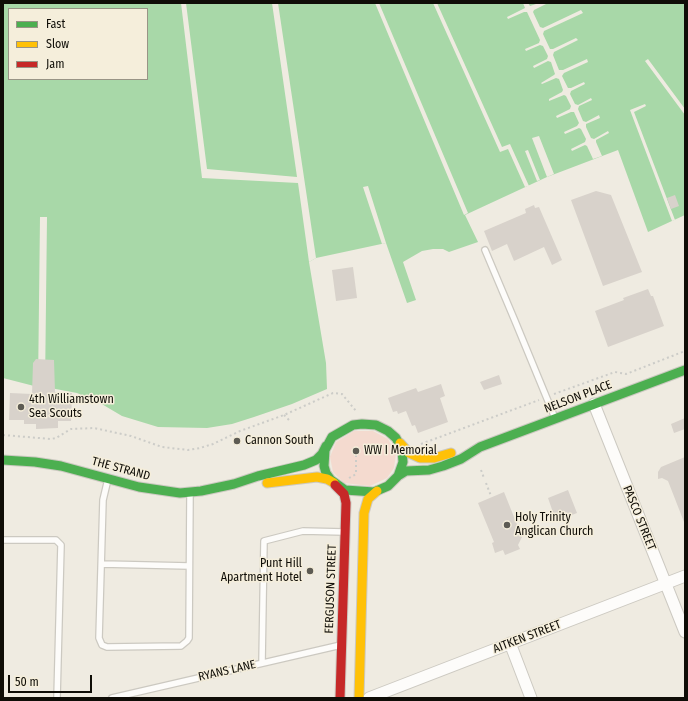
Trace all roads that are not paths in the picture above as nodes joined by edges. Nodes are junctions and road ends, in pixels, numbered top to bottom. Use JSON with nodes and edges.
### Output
{"nodes":[{"id":1,"x":485,"y":250,"type":"dead end"},
{"id":2,"x":685,"y":370,"type":"edge"},
{"id":3,"x":594,"y":404,"type":"junction"},
{"id":4,"x":555,"y":418,"type":"junction"},
{"id":5,"x":399,"y":442,"type":"junction"},
{"id":6,"x":326,"y":446,"type":"junction"},
{"id":7,"x":480,"y":447,"type":"junction"},
{"id":8,"x":3,"y":460,"type":"edge"},
{"id":9,"x":398,"y":476,"type":"junction"},
{"id":10,"x":108,"y":479,"type":"junction"},
{"id":11,"x":338,"y":483,"type":"junction"},
{"id":12,"x":234,"y":484,"type":"junction"},
{"id":13,"x":377,"y":491,"type":"junction"},
{"id":14,"x":190,"y":492,"type":"junction"},
{"id":15,"x":345,"y":532,"type":"junction"},
{"id":16,"x":3,"y":540,"type":"edge"},
{"id":17,"x":102,"y":564,"type":"junction"},
{"id":18,"x":189,"y":566,"type":"junction"},
{"id":19,"x":685,"y":576,"type":"edge"},
{"id":20,"x":666,"y":584,"type":"junction"},
{"id":21,"x":685,"y":632,"type":"edge"},
{"id":22,"x":510,"y":643,"type":"junction"},
{"id":23,"x":342,"y":645,"type":"junction"},
{"id":24,"x":262,"y":663,"type":"junction"},
{"id":25,"x":57,"y":698,"type":"edge"},
{"id":26,"x":112,"y":698,"type":"edge"},
{"id":27,"x":340,"y":698,"type":"edge"},
{"id":28,"x":359,"y":698,"type":"edge"},
{"id":29,"x":369,"y":698,"type":"edge"},
{"id":30,"x":531,"y":698,"type":"edge"}],
"edges":[{"from":1,"to":4,"type":"lane"},
{"from":2,"to":3,"type":"street","name":"NELSON PLACE"},
{"from":3,"to":4,"type":"street","name":"NELSON PLACE"},
{"from":3,"to":20,"type":"street","name":"PASCO STREET"},
{"from":4,"to":7,"type":"street","name":"NELSON PLACE"},
{"from":5,"to":6,"type":"street"},
{"from":5,"to":7,"type":"street","name":"NELSON PLACE"},
{"from":5,"to":9,"type":"street"},
{"from":6,"to":11,"type":"street"},
{"from":6,"to":12,"type":"street","name":"THE STRAND"},
{"from":7,"to":9,"type":"street","name":"NELSON PLACE"},
{"from":8,"to":10,"type":"street","name":"THE STRAND"},
{"from":9,"to":13,"type":"street"},
{"from":10,"to":14,"type":"street","name":"THE STRAND"},
{"from":10,"to":17,"type":"lane"},
{"from":11,"to":12,"type":"street","name":"THE STRAND"},
{"from":11,"to":13,"type":"street"},
{"from":11,"to":15,"type":"street","name":"FERGUSON STREET"},
{"from":12,"to":14,"type":"street","name":"THE STRAND"},
{"from":13,"to":28,"type":"street"},
{"from":14,"to":18,"type":"lane"},
{"from":15,"to":23,"type":"street","name":"FERGUSON STREET"},
{"from":15,"to":24,"type":"lane"},
{"from":16,"to":25,"type":"lane"},
{"from":17,"to":18,"type":"lane"},
{"from":17,"to":18,"type":"lane"},
{"from":19,"to":20,"type":"street","name":"AITKEN STREET"},
{"from":20,"to":21,"type":"street","name":"PASCO STREET"},
{"from":20,"to":22,"type":"street","name":"AITKEN STREET"},
{"from":22,"to":29,"type":"street","name":"AITKEN STREET"},
{"from":22,"to":30,"type":"street"},
{"from":23,"to":24,"type":"lane","name":"RYANS LANE"},
{"from":23,"to":27,"type":"street","name":"FERGUSON STREET"},
{"from":24,"to":26,"type":"lane","name":"RYANS LANE"}]}
